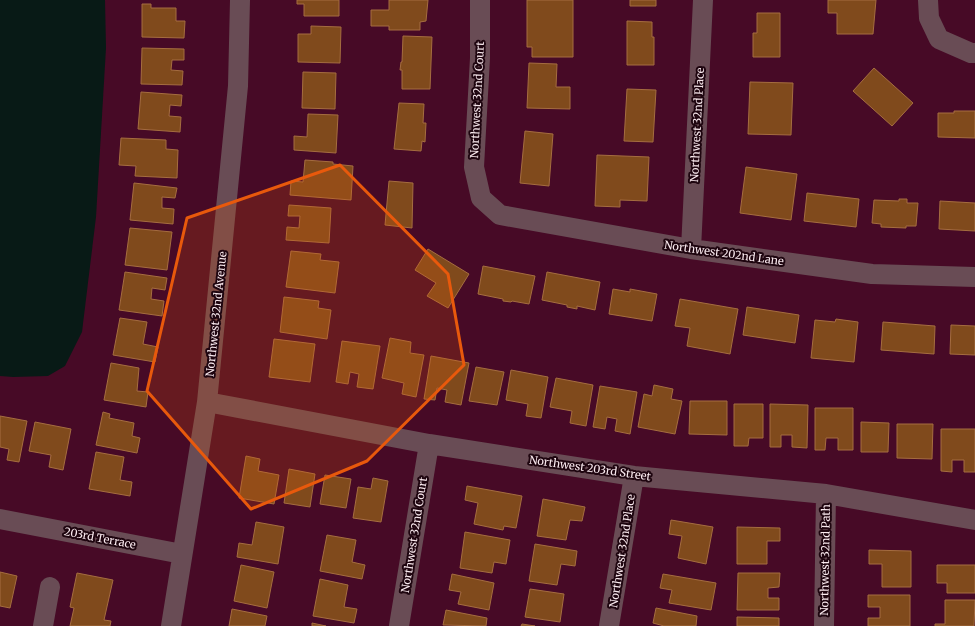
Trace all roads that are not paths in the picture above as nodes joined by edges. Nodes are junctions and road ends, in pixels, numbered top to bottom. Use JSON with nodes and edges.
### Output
{"nodes":[{"id":1,"x":240,"y":0,"type":"edge"},
{"id":2,"x":480,"y":0,"type":"edge"},
{"id":3,"x":703,"y":0,"type":"edge"},
{"id":4,"x":928,"y":0,"type":"edge"},
{"id":5,"x":975,"y":53,"type":"edge"},
{"id":6,"x":481,"y":198,"type":"joint"},
{"id":7,"x":691,"y":249,"type":"junction"},
{"id":8,"x":975,"y":276,"type":"edge"},
{"id":9,"x":207,"y":402,"type":"junction"},
{"id":10,"x":429,"y":444,"type":"junction"},
{"id":11,"x":634,"y":476,"type":"junction"},
{"id":12,"x":826,"y":494,"type":"junction"},
{"id":13,"x":9,"y":520,"type":"edge"},
{"id":14,"x":975,"y":520,"type":"edge"},
{"id":15,"x":182,"y":554,"type":"junction"},
{"id":16,"x":50,"y":587,"type":"dead end"},
{"id":17,"x":43,"y":626,"type":"edge"},
{"id":18,"x":170,"y":626,"type":"edge"},
{"id":19,"x":398,"y":626,"type":"edge"},
{"id":20,"x":609,"y":626,"type":"edge"},
{"id":21,"x":824,"y":626,"type":"edge"}],
"edges":[{"from":1,"to":9,"type":"street","name":"Northwest 32nd Avenue"},
{"from":2,"to":6,"type":"street","name":"Northwest 32nd Court"},
{"from":3,"to":7,"type":"street","name":"Northwest 32nd Place"},
{"from":4,"to":5,"type":"street"},
{"from":6,"to":7,"type":"street","name":"Northwest 202nd Lane"},
{"from":7,"to":8,"type":"street","name":"Northwest 202nd Lane"},
{"from":9,"to":10,"type":"street","name":"Northwest 203rd Street"},
{"from":9,"to":15,"type":"street","name":"Northwest 32nd Avenue"},
{"from":10,"to":11,"type":"street","name":"Northwest 203rd Street"},
{"from":10,"to":19,"type":"street","name":"Northwest 32nd Court"},
{"from":11,"to":12,"type":"street","name":"Northwest 203rd Street"},
{"from":11,"to":20,"type":"street","name":"Northwest 32nd Place"},
{"from":12,"to":14,"type":"street","name":"Northwest 203rd Street"},
{"from":12,"to":21,"type":"street","name":"Northwest 32nd Path"},
{"from":13,"to":15,"type":"street","name":"203rd Terrace"},
{"from":15,"to":18,"type":"street","name":"Northwest 32nd Avenue"},
{"from":16,"to":17,"type":"street"}]}
